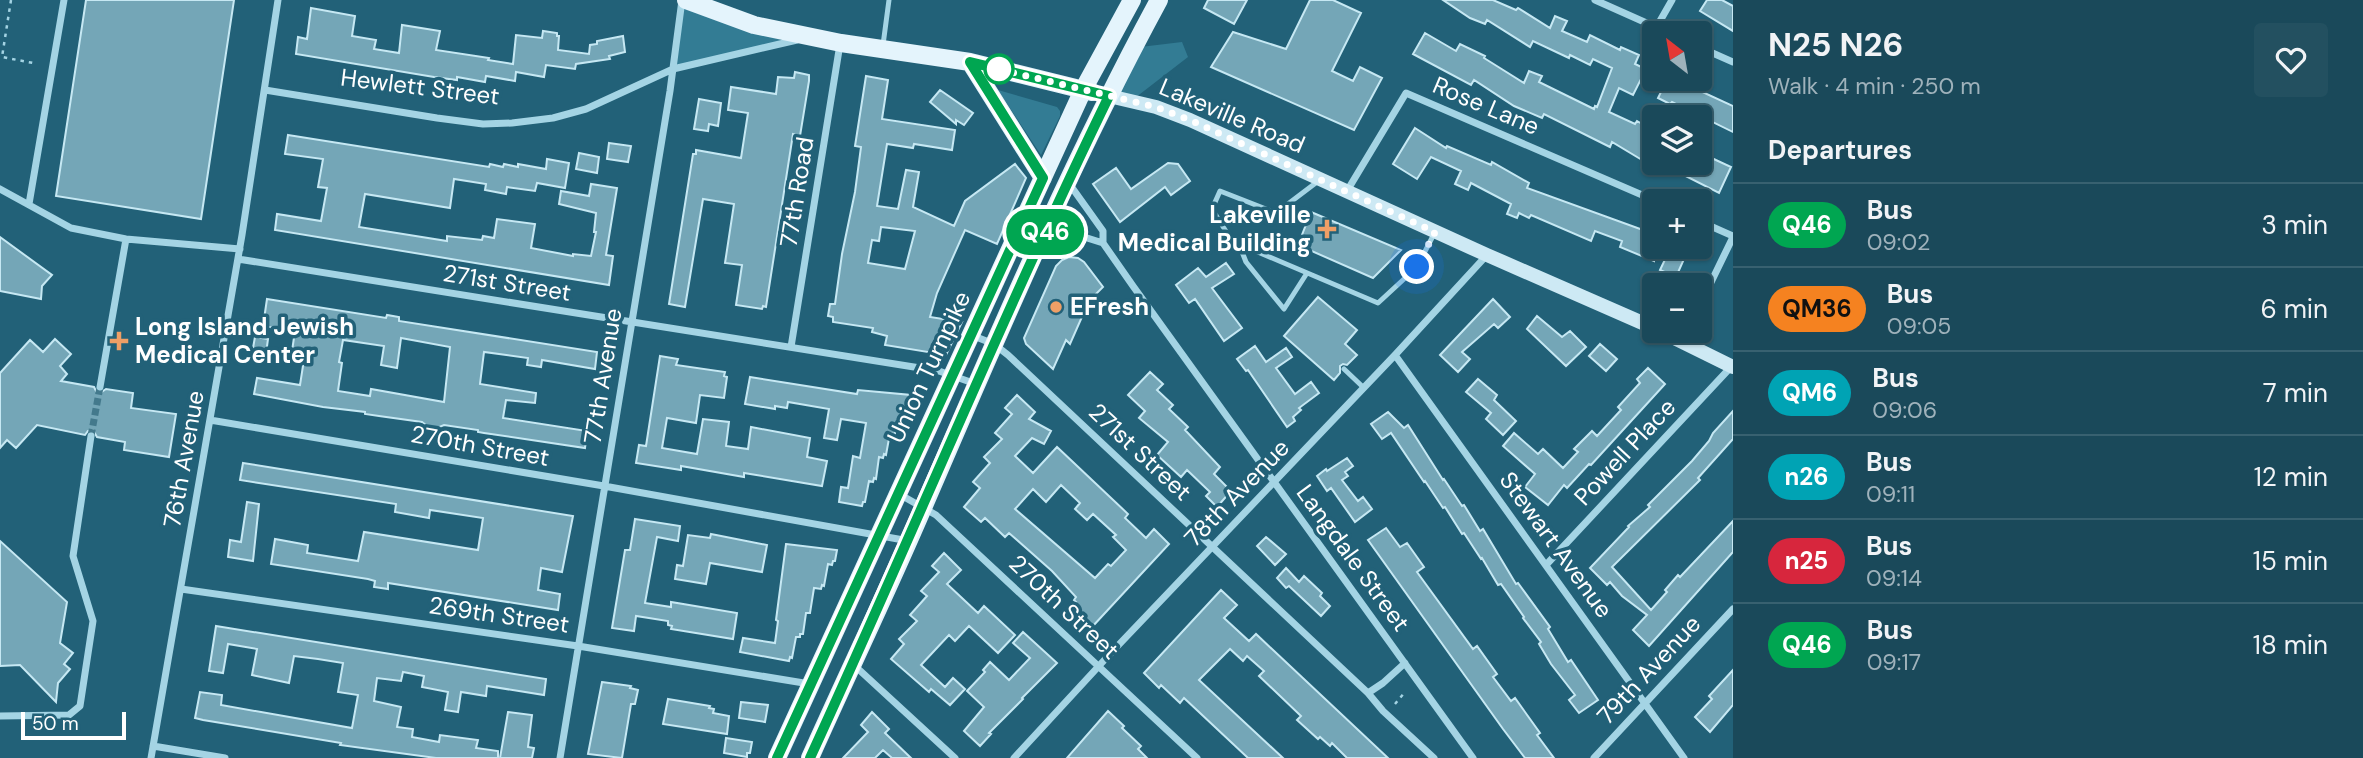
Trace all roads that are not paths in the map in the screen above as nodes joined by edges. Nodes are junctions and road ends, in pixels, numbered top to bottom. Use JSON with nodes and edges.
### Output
{"nodes":[{"id":1,"x":64,"y":0,"type":"edge"},
{"id":2,"x":278,"y":0,"type":"edge"},
{"id":3,"x":684,"y":0,"type":"edge"},
{"id":4,"x":889,"y":0,"type":"edge"},
{"id":5,"x":1132,"y":0,"type":"edge"},
{"id":6,"x":1159,"y":0,"type":"edge"},
{"id":7,"x":1595,"y":0,"type":"edge"},
{"id":8,"x":1672,"y":0,"type":"edge"},
{"id":9,"x":1660,"y":21,"type":"edge"},
{"id":10,"x":1642,"y":22,"type":"edge"},
{"id":11,"x":808,"y":37,"type":"junction"},
{"id":12,"x":841,"y":43,"type":"junction"},
{"id":13,"x":882,"y":50,"type":"junction"},
{"id":14,"x":1712,"y":53,"type":"edge"},
{"id":15,"x":970,"y":62,"type":"junction"},
{"id":16,"x":1733,"y":62,"type":"edge"},
{"id":17,"x":673,"y":69,"type":"junction"},
{"id":18,"x":265,"y":90,"type":"junction"},
{"id":19,"x":1083,"y":90,"type":"junction"},
{"id":20,"x":1109,"y":96,"type":"junction"},
{"id":21,"x":1043,"y":178,"type":"junction"},
{"id":22,"x":1320,"y":180,"type":"junction"},
{"id":23,"x":1068,"y":182,"type":"junction"},
{"id":24,"x":0,"y":189,"type":"edge"},
{"id":25,"x":1348,"y":191,"type":"junction"},
{"id":26,"x":1642,"y":195,"type":"edge"},
{"id":27,"x":29,"y":204,"type":"junction"},
{"id":28,"x":1276,"y":213,"type":"junction"},
{"id":29,"x":1299,"y":222,"type":"dead end"},
{"id":30,"x":1712,"y":227,"type":"edge"},
{"id":31,"x":1435,"y":232,"type":"junction"},
{"id":32,"x":1733,"y":237,"type":"edge"},
{"id":33,"x":125,"y":239,"type":"junction"},
{"id":34,"x":1042,"y":240,"type":"junction"},
{"id":35,"x":1103,"y":243,"type":"junction"},
{"id":36,"x":1239,"y":244,"type":"junction"},
{"id":37,"x":240,"y":249,"type":"junction"},
{"id":38,"x":1487,"y":256,"type":"junction"},
{"id":39,"x":238,"y":260,"type":"junction"},
{"id":40,"x":1307,"y":272,"type":"junction"},
{"id":41,"x":1712,"y":280,"type":"edge"},
{"id":42,"x":632,"y":322,"type":"junction"},
{"id":43,"x":1642,"y":323,"type":"edge"},
{"id":44,"x":971,"y":335,"type":"junction"},
{"id":45,"x":1696,"y":343,"type":"edge"},
{"id":46,"x":994,"y":344,"type":"junction"},
{"id":47,"x":791,"y":347,"type":"junction"},
{"id":48,"x":1395,"y":355,"type":"junction"},
{"id":49,"x":1732,"y":366,"type":"edge"},
{"id":50,"x":1344,"y":369,"type":"dead end"},
{"id":51,"x":953,"y":375,"type":"junction"},
{"id":52,"x":976,"y":384,"type":"junction"},
{"id":53,"x":100,"y":387,"type":"tunnel mouth"},
{"id":54,"x":1364,"y":388,"type":"junction"},
{"id":55,"x":210,"y":420,"type":"junction"},
{"id":56,"x":91,"y":436,"type":"tunnel mouth"},
{"id":57,"x":1275,"y":483,"type":"junction"},
{"id":58,"x":604,"y":486,"type":"junction"},
{"id":59,"x":898,"y":494,"type":"junction"},
{"id":60,"x":924,"y":506,"type":"junction"},
{"id":61,"x":879,"y":535,"type":"junction"},
{"id":62,"x":909,"y":541,"type":"junction"},
{"id":63,"x":1213,"y":546,"type":"junction"},
{"id":64,"x":1546,"y":565,"type":"junction"},
{"id":65,"x":181,"y":589,"type":"junction"},
{"id":66,"x":1733,"y":609,"type":"edge"},
{"id":67,"x":578,"y":646,"type":"junction"},
{"id":68,"x":853,"y":663,"type":"junction"},
{"id":69,"x":1405,"y":663,"type":"junction"},
{"id":70,"x":1099,"y":665,"type":"junction"},
{"id":71,"x":811,"y":685,"type":"junction"},
{"id":72,"x":1368,"y":693,"type":"junction"},
{"id":73,"x":1644,"y":703,"type":"junction"},
{"id":74,"x":0,"y":716,"type":"edge"},
{"id":75,"x":153,"y":746,"type":"junction"},
{"id":76,"x":151,"y":758,"type":"edge"},
{"id":77,"x":225,"y":758,"type":"edge"},
{"id":78,"x":559,"y":758,"type":"edge"},
{"id":79,"x":777,"y":758,"type":"edge"},
{"id":80,"x":810,"y":758,"type":"edge"},
{"id":81,"x":955,"y":758,"type":"edge"},
{"id":82,"x":1014,"y":758,"type":"edge"},
{"id":83,"x":1197,"y":758,"type":"edge"},
{"id":84,"x":1434,"y":758,"type":"edge"},
{"id":85,"x":1473,"y":758,"type":"edge"},
{"id":86,"x":1594,"y":758,"type":"edge"},
{"id":87,"x":1684,"y":758,"type":"edge"}],
"edges":[{"from":1,"to":27,"type":"street"},
{"from":2,"to":18,"type":"street","name":"76th Avenue"},
{"from":3,"to":11,"type":"main road","name":"Lakeville Road"},
{"from":3,"to":17,"type":"street","name":"77th Avenue"},
{"from":4,"to":13,"type":"lane"},
{"from":5,"to":19,"type":"main road","name":"Union Turnpike"},
{"from":6,"to":20,"type":"main road","name":"Union Turnpike"},
{"from":7,"to":10,"type":"street"},
{"from":8,"to":9,"type":"street"},
{"from":11,"to":12,"type":"main road","name":"Lakeville Road"},
{"from":11,"to":17,"type":"street","name":"Hewlett Street"},
{"from":12,"to":13,"type":"main road","name":"Lakeville Road"},
{"from":12,"to":47,"type":"street","name":"77th Road"},
{"from":13,"to":15,"type":"main road","name":"Lakeville Road"},
{"from":14,"to":16,"type":"street"},
{"from":15,"to":19,"type":"main road","name":"Lakeville Road"},
{"from":15,"to":21,"type":"main road"},
{"from":17,"to":18,"type":"street","name":"Hewlett Street"},
{"from":17,"to":42,"type":"street","name":"77th Avenue"},
{"from":18,"to":37,"type":"street","name":"76th Avenue"},
{"from":19,"to":20,"type":"main road","name":"Lakeville Road"},
{"from":19,"to":21,"type":"main road","name":"Union Turnpike"},
{"from":20,"to":22,"type":"main road","name":"Lakeville Road"},
{"from":20,"to":23,"type":"main road","name":"Union Turnpike"},
{"from":21,"to":44,"type":"main road","name":"Union Turnpike"},
{"from":22,"to":25,"type":"main road","name":"Lakeville Road"},
{"from":22,"to":28,"type":"lane"},
{"from":23,"to":34,"type":"main road","name":"Union Turnpike"},
{"from":23,"to":35,"type":"street","name":"Langdale Street"},
{"from":24,"to":27,"type":"street"},
{"from":25,"to":26,"type":"street","name":"Rose Lane"},
{"from":25,"to":31,"type":"main road","name":"Lakeville Road"},
{"from":27,"to":33,"type":"street"},
{"from":28,"to":29,"type":"lane"},
{"from":28,"to":36,"type":"lane"},
{"from":30,"to":32,"type":"street"},
{"from":31,"to":38,"type":"main road","name":"Lakeville Road"},
{"from":31,"to":40,"type":"lane"},
{"from":32,"to":41,"type":"street"},
{"from":33,"to":37,"type":"street"},
{"from":33,"to":53,"type":"street"},
{"from":34,"to":35,"type":"street"},
{"from":34,"to":46,"type":"main road","name":"Union Turnpike"},
{"from":35,"to":57,"type":"street","name":"Langdale Street"},
{"from":36,"to":40,"type":"lane"},
{"from":36,"to":40,"type":"lane"},
{"from":37,"to":39,"type":"street","name":"76th Avenue"},
{"from":38,"to":43,"type":"main road","name":"Lakeville Road"},
{"from":38,"to":48,"type":"street","name":"78th Avenue"},
{"from":39,"to":42,"type":"street","name":"271st Street"},
{"from":39,"to":55,"type":"street","name":"76th Avenue"},
{"from":42,"to":47,"type":"street","name":"271st Street"},
{"from":42,"to":58,"type":"street","name":"77th Avenue"},
{"from":44,"to":46,"type":"street","name":"271st Street"},
{"from":44,"to":51,"type":"main road","name":"Union Turnpike"},
{"from":45,"to":49,"type":"main road"},
{"from":46,"to":52,"type":"main road","name":"Union Turnpike"},
{"from":46,"to":63,"type":"street","name":"271st Street"},
{"from":47,"to":51,"type":"street","name":"271st Street"},
{"from":48,"to":54,"type":"street","name":"78th Avenue"},
{"from":48,"to":64,"type":"street","name":"Stewart Avenue"},
{"from":49,"to":64,"type":"street","name":"Powell Place"},
{"from":50,"to":54,"type":"lane"},
{"from":51,"to":52,"type":"street","name":"271st Street"},
{"from":51,"to":59,"type":"main road","name":"Union Turnpike"},
{"from":52,"to":60,"type":"main road","name":"Union Turnpike"},
{"from":54,"to":57,"type":"street","name":"78th Avenue"},
{"from":55,"to":58,"type":"street","name":"270th Street"},
{"from":55,"to":65,"type":"street","name":"76th Avenue"},
{"from":56,"to":74,"type":"street"},
{"from":57,"to":63,"type":"street","name":"78th Avenue"},
{"from":57,"to":69,"type":"street","name":"Langdale Street"},
{"from":58,"to":61,"type":"street","name":"270th Street"},
{"from":58,"to":67,"type":"street","name":"77th Avenue"},
{"from":59,"to":60,"type":"street","name":"270th Street"},
{"from":59,"to":61,"type":"main road","name":"Union Turnpike"},
{"from":60,"to":62,"type":"main road","name":"Union Turnpike"},
{"from":60,"to":70,"type":"street","name":"270th Street"},
{"from":61,"to":62,"type":"street","name":"270th Street"},
{"from":61,"to":71,"type":"main road","name":"Union Turnpike"},
{"from":62,"to":68,"type":"main road","name":"Union Turnpike"},
{"from":63,"to":70,"type":"street","name":"78th Avenue"},
{"from":63,"to":72,"type":"street","name":"271st Street"},
{"from":64,"to":73,"type":"street","name":"Stewart Avenue"},
{"from":65,"to":67,"type":"street","name":"269th Street"},
{"from":65,"to":75,"type":"street","name":"76th Avenue"},
{"from":66,"to":73,"type":"street","name":"79th Avenue"},
{"from":67,"to":71,"type":"street","name":"269th Street"},
{"from":67,"to":78,"type":"street","name":"77th Avenue"},
{"from":68,"to":80,"type":"main road","name":"Union Turnpike"},
{"from":68,"to":81,"type":"street"},
{"from":69,"to":72,"type":"street"},
{"from":69,"to":85,"type":"street","name":"Langdale Street"},
{"from":70,"to":82,"type":"street","name":"78th Avenue"},
{"from":70,"to":83,"type":"street","name":"270th Street"},
{"from":71,"to":79,"type":"main road","name":"Union Turnpike"},
{"from":72,"to":84,"type":"street","name":"271st Street"},
{"from":73,"to":86,"type":"street","name":"79th Avenue"},
{"from":73,"to":87,"type":"street","name":"Stewart Avenue"},
{"from":75,"to":76,"type":"street","name":"76th Avenue"},
{"from":75,"to":77,"type":"street"}]}
